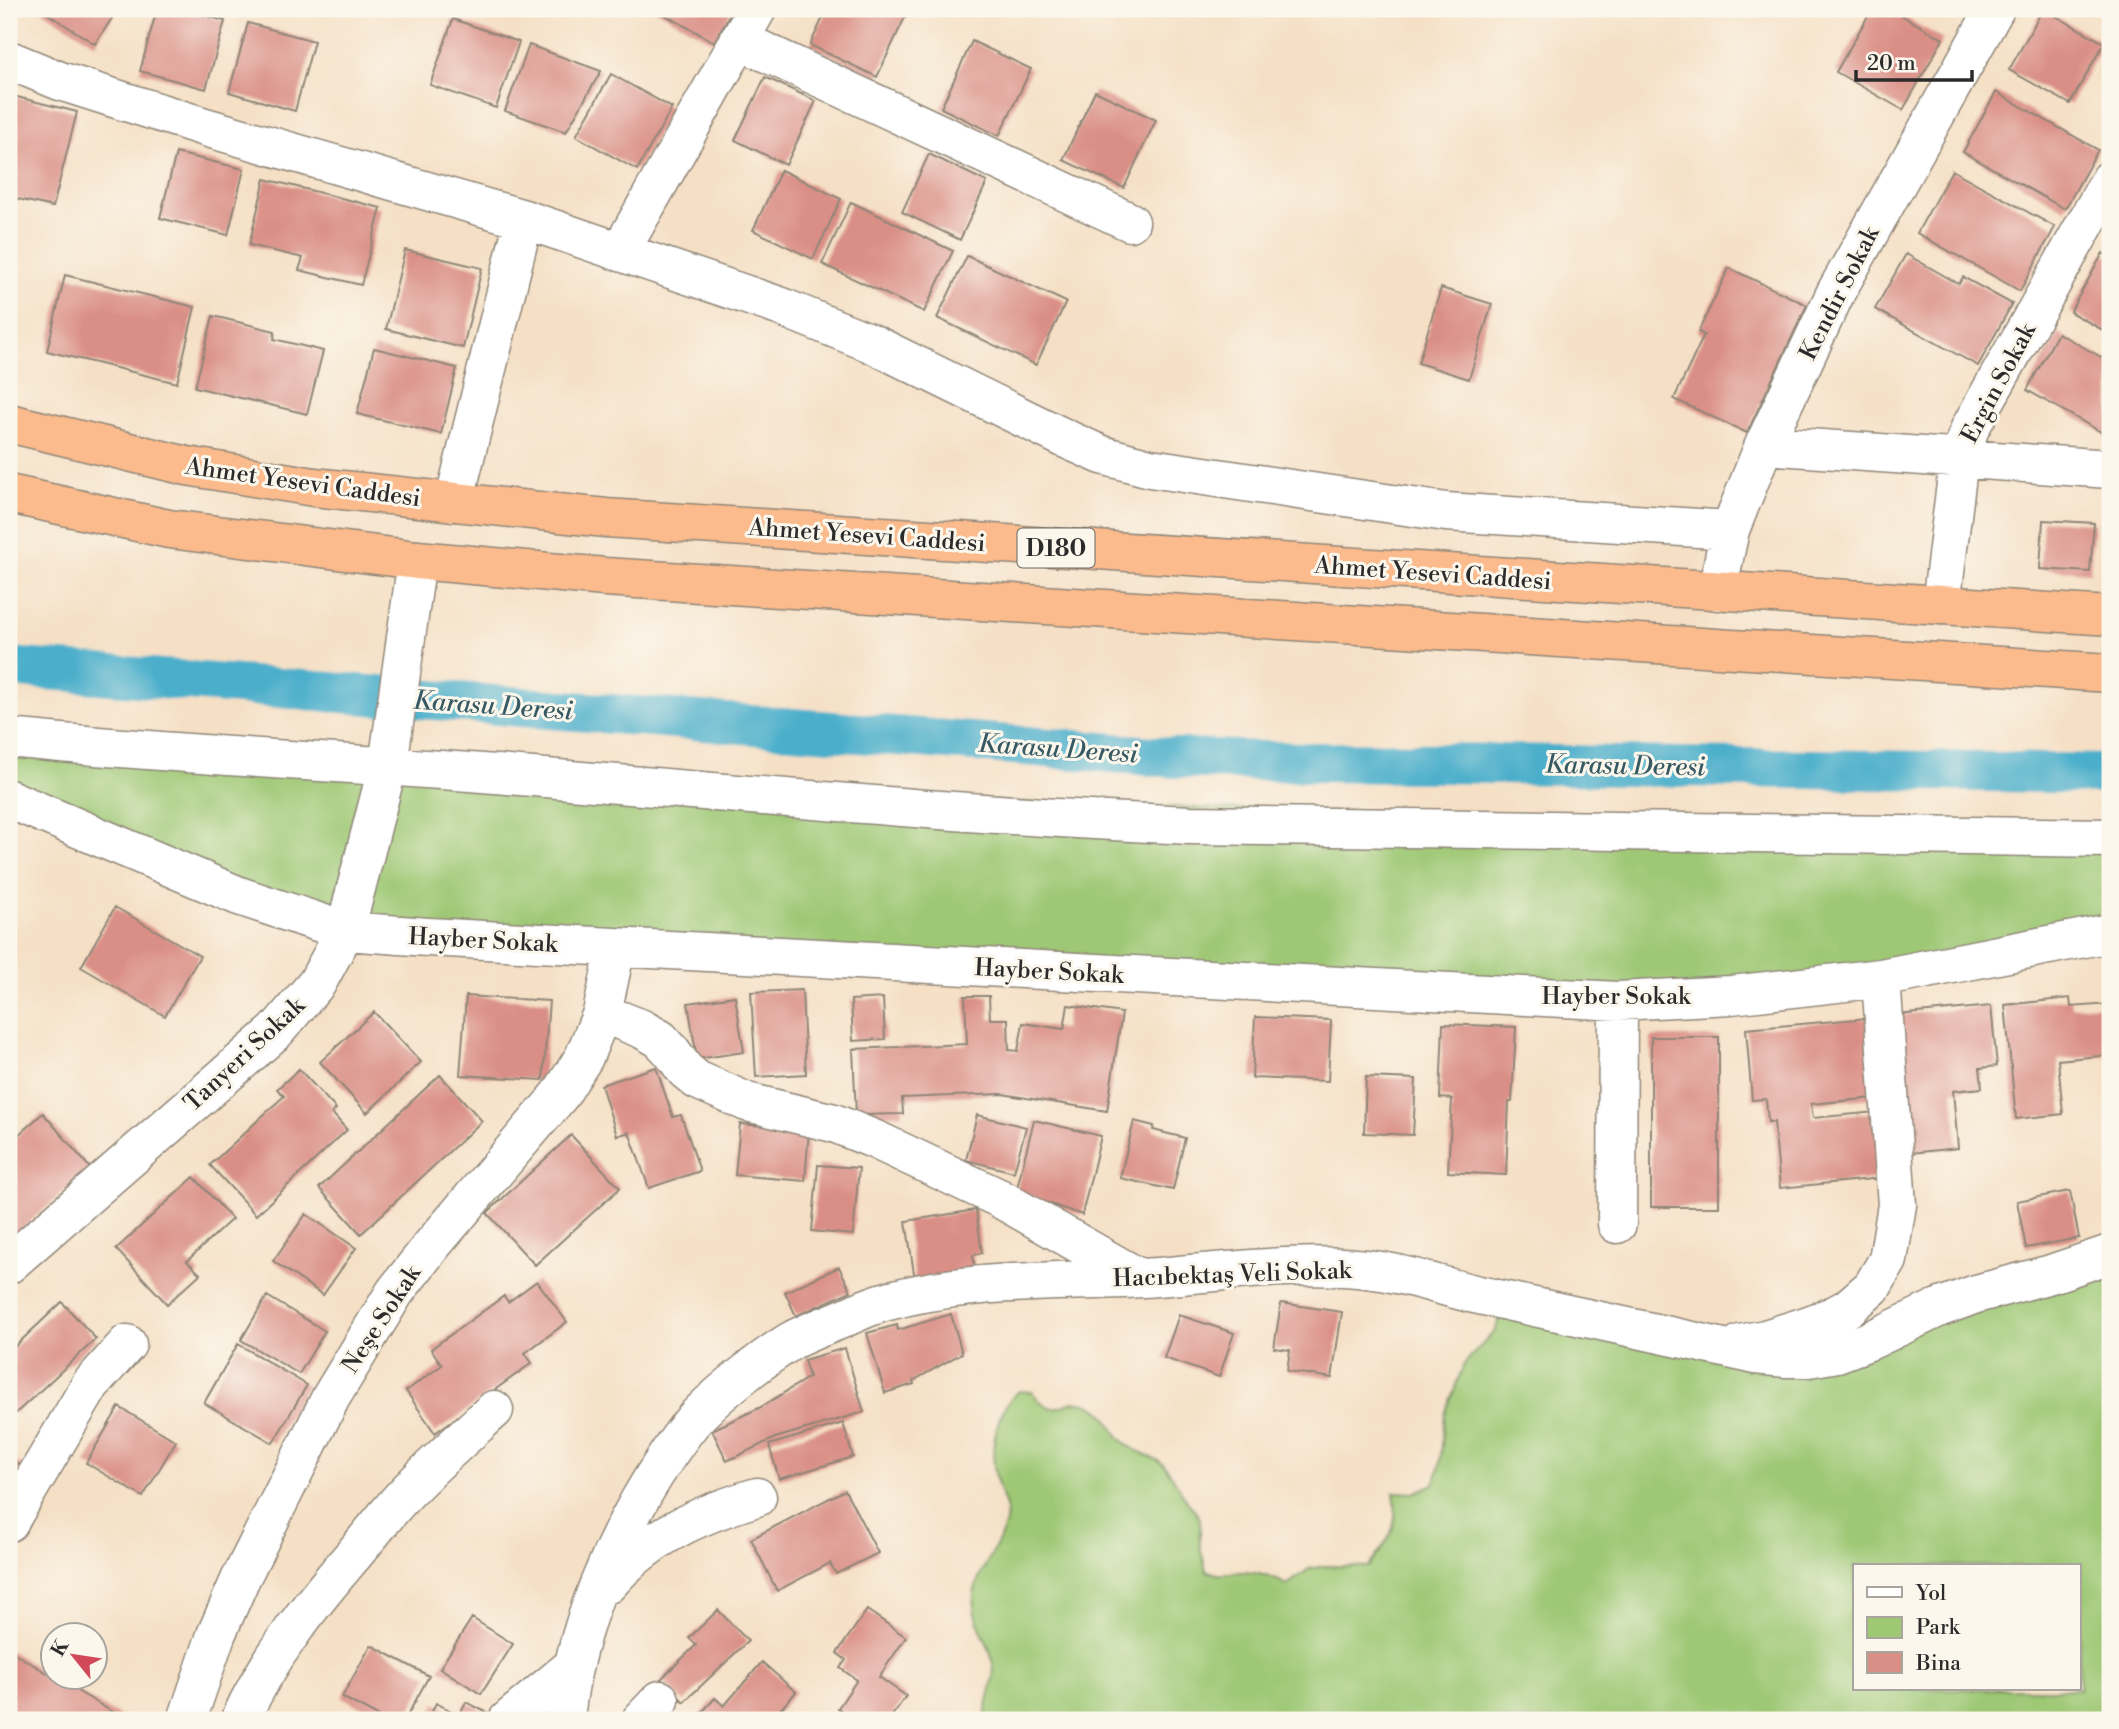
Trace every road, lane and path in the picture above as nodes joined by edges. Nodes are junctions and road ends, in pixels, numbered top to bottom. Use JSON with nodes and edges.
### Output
{"nodes":[{"id":1,"x":1995,"y":9,"type":"edge"},
{"id":2,"x":748,"y":24,"type":"edge"},
{"id":3,"x":9,"y":60,"type":"edge"},
{"id":4,"x":2110,"y":180,"type":"edge"},
{"id":5,"x":524,"y":219,"type":"junction"},
{"id":6,"x":1129,"y":222,"type":"dead end"},
{"id":7,"x":621,"y":250,"type":"junction"},
{"id":8,"x":9,"y":423,"type":"edge"},
{"id":9,"x":1763,"y":445,"type":"junction"},
{"id":10,"x":1959,"y":460,"type":"junction"},
{"id":11,"x":2110,"y":469,"type":"edge"},
{"id":12,"x":9,"y":494,"type":"edge"},
{"id":13,"x":454,"y":502,"type":"junction"},
{"id":14,"x":1730,"y":530,"type":"junction"},
{"id":15,"x":416,"y":560,"type":"junction"},
{"id":16,"x":1717,"y":592,"type":"junction"},
{"id":17,"x":1941,"y":606,"type":"junction"},
{"id":18,"x":2108,"y":613,"type":"edge"},
{"id":19,"x":2110,"y":673,"type":"edge"},
{"id":20,"x":9,"y":738,"type":"edge"},
{"id":21,"x":390,"y":753,"type":"junction"},
{"id":22,"x":9,"y":799,"type":"edge"},
{"id":23,"x":2110,"y":838,"type":"edge"},
{"id":24,"x":345,"y":930,"type":"junction"},
{"id":25,"x":2110,"y":933,"type":"edge"},
{"id":26,"x":616,"y":948,"type":"junction"},
{"id":27,"x":1881,"y":978,"type":"junction"},
{"id":28,"x":1618,"y":1001,"type":"junction"},
{"id":29,"x":602,"y":1013,"type":"junction"},
{"id":30,"x":1617,"y":1224,"type":"dead end"},
{"id":31,"x":2110,"y":1254,"type":"edge"},
{"id":32,"x":9,"y":1264,"type":"edge"},
{"id":33,"x":1139,"y":1278,"type":"junction"},
{"id":34,"x":127,"y":1344,"type":"dead end"},
{"id":35,"x":1721,"y":1348,"type":"junction"},
{"id":36,"x":494,"y":1410,"type":"dead end"},
{"id":37,"x":757,"y":1497,"type":"dead end"},
{"id":38,"x":9,"y":1522,"type":"edge"},
{"id":39,"x":593,"y":1602,"type":"junction"},
{"id":40,"x":216,"y":1635,"type":"junction"},
{"id":41,"x":574,"y":1665,"type":"junction"},
{"id":42,"x":187,"y":1720,"type":"edge"},
{"id":43,"x":225,"y":1720,"type":"edge"},
{"id":44,"x":240,"y":1720,"type":"edge"},
{"id":45,"x":508,"y":1720,"type":"edge"},
{"id":46,"x":565,"y":1720,"type":"edge"}],
"edges":[{"from":1,"to":9,"type":"street","name":"Kendir Sokak"},
{"from":2,"to":6,"type":"street"},
{"from":2,"to":7,"type":"street"},
{"from":3,"to":5,"type":"street"},
{"from":4,"to":10,"type":"street","name":"Ergin Sokak"},
{"from":5,"to":7,"type":"street"},
{"from":5,"to":13,"type":"street"},
{"from":7,"to":14,"type":"street"},
{"from":8,"to":13,"type":"highway","name":"Ahmet Yesevi Caddesi","number":"D180"},
{"from":9,"to":10,"type":"street"},
{"from":9,"to":14,"type":"street","name":"Kendir Sokak"},
{"from":10,"to":11,"type":"street"},
{"from":10,"to":17,"type":"street","name":"Ergin Sokak"},
{"from":12,"to":15,"type":"highway","number":"D180"},
{"from":13,"to":16,"type":"highway","name":"Ahmet Yesevi Caddesi","number":"D180"},
{"from":14,"to":16,"type":"street","name":"Kendir Sokak"},
{"from":15,"to":19,"type":"highway","number":"D180"},
{"from":15,"to":21,"type":"street","name":"Tanyeri Sokak"},
{"from":16,"to":17,"type":"highway","name":"Ahmet Yesevi Caddesi","number":"D180"},
{"from":17,"to":18,"type":"highway","name":"Ahmet Yesevi Caddesi","number":"D180"},
{"from":20,"to":21,"type":"street"},
{"from":21,"to":23,"type":"street"},
{"from":21,"to":24,"type":"street","name":"Tanyeri Sokak"},
{"from":22,"to":24,"type":"street","name":"Hayber Sokak"},
{"from":24,"to":26,"type":"street","name":"Hayber Sokak"},
{"from":24,"to":32,"type":"street","name":"Tanyeri Sokak"},
{"from":25,"to":27,"type":"street","name":"Hayber Sokak"},
{"from":26,"to":28,"type":"street","name":"Hayber Sokak"},
{"from":26,"to":29,"type":"street","name":"Neşe Sokak"},
{"from":27,"to":28,"type":"street","name":"Hayber Sokak"},
{"from":27,"to":35,"type":"street"},
{"from":28,"to":30,"type":"street"},
{"from":29,"to":33,"type":"street"},
{"from":29,"to":40,"type":"street","name":"Neşe Sokak"},
{"from":31,"to":35,"type":"street","name":"Hacıbektaş Veli Sokak"},
{"from":33,"to":35,"type":"street","name":"Hacıbektaş Veli Sokak"},
{"from":33,"to":39,"type":"street","name":"Hacıbektaş Veli Sokak"},
{"from":34,"to":38,"type":"street"},
{"from":36,"to":44,"type":"street"},
{"from":37,"to":39,"type":"street"},
{"from":39,"to":41,"type":"street","name":"Hacıbektaş Veli Sokak"},
{"from":40,"to":42,"type":"street","name":"Neşe Sokak"},
{"from":40,"to":43,"type":"street"},
{"from":41,"to":45,"type":"street"},
{"from":41,"to":46,"type":"street","name":"Hacıbektaş Veli Sokak"}]}
